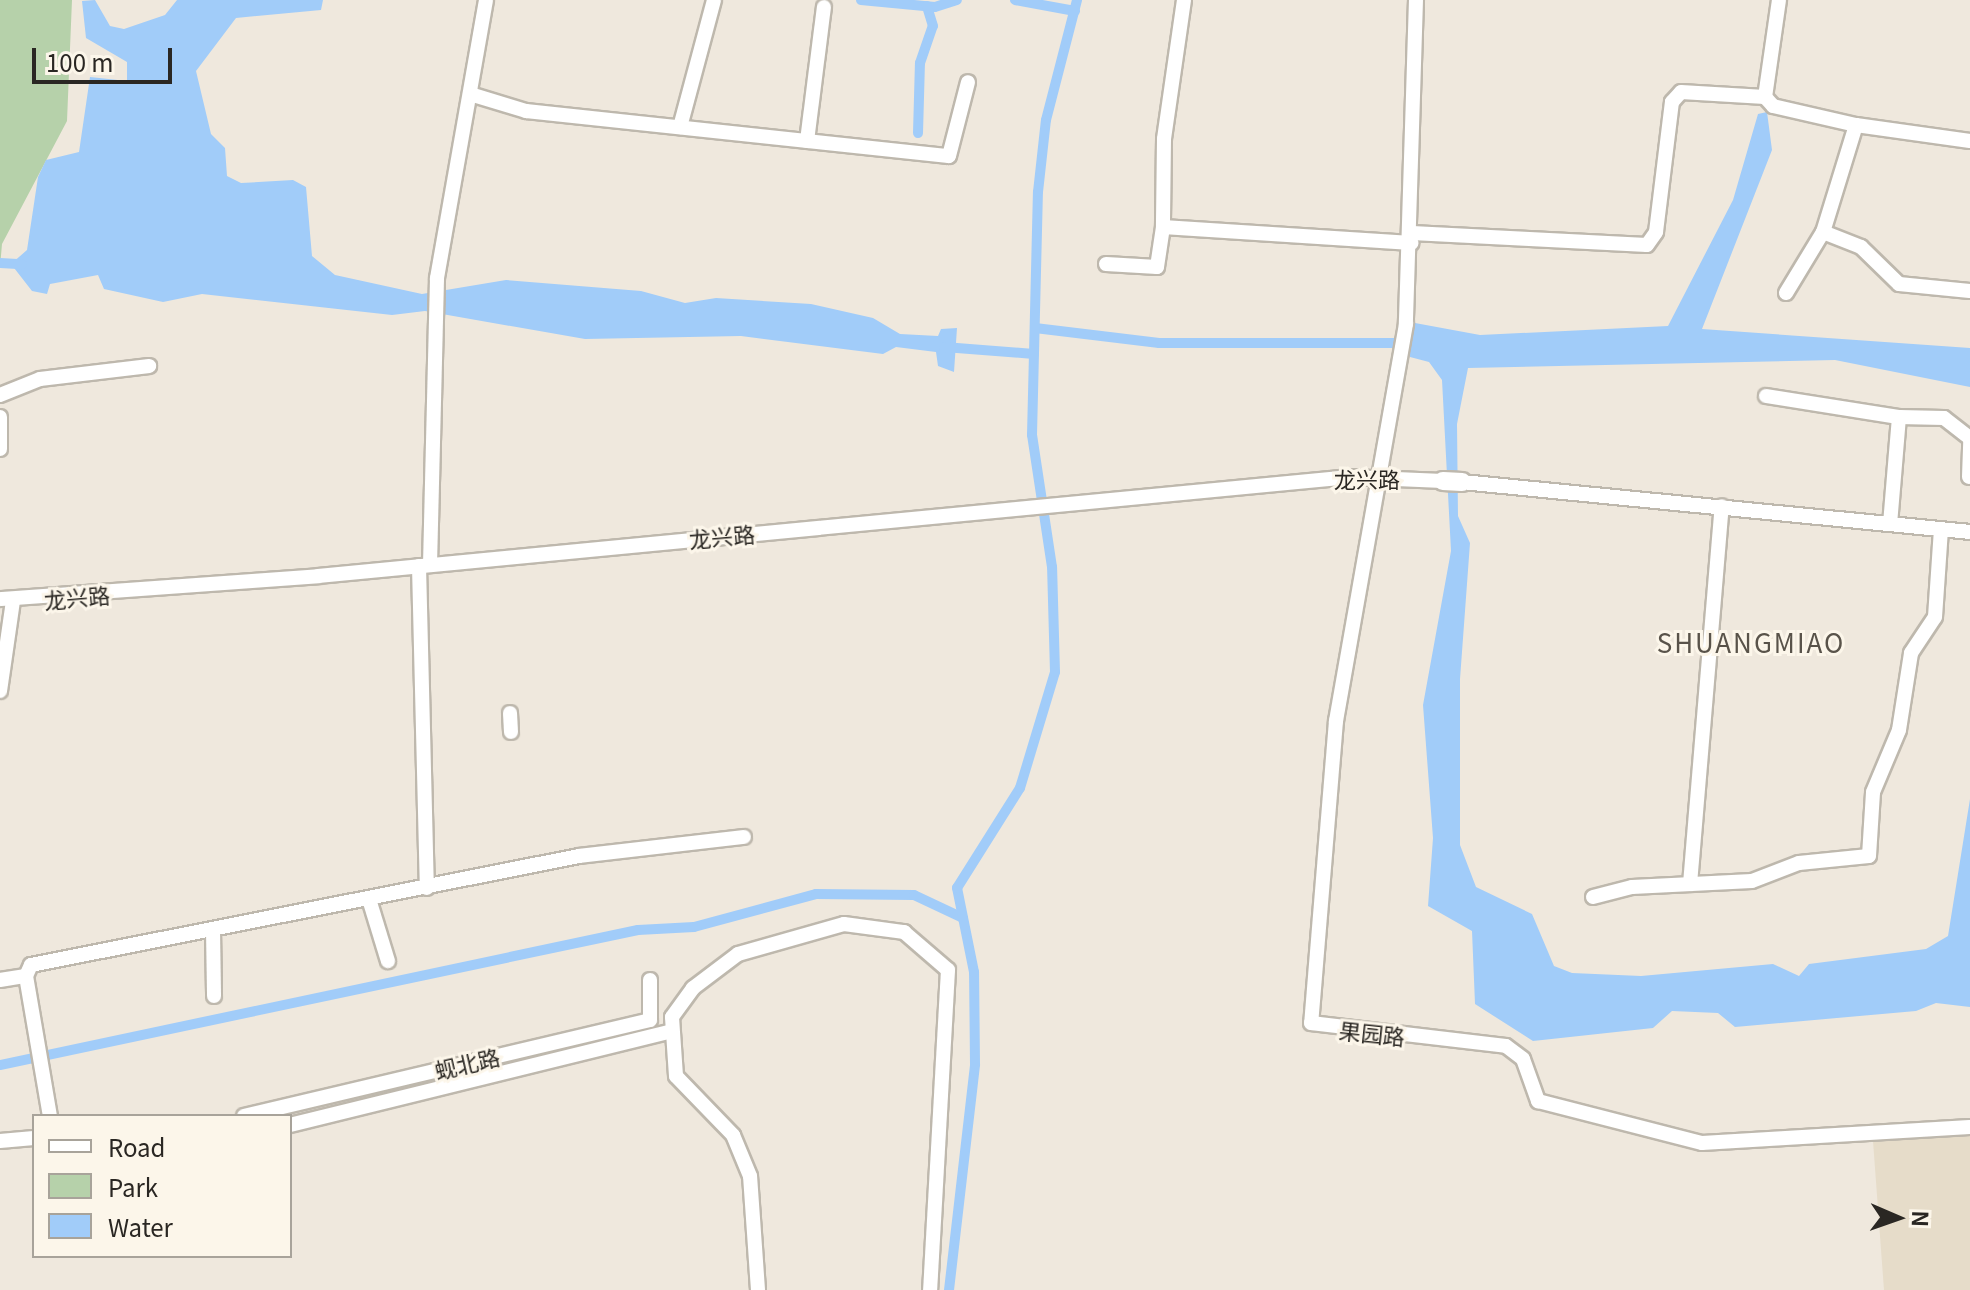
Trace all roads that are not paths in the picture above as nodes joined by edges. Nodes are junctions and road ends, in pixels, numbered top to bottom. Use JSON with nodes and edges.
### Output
{"nodes":[{"id":1,"x":486,"y":0,"type":"edge"},
{"id":2,"x":714,"y":0,"type":"edge"},
{"id":3,"x":1184,"y":0,"type":"edge"},
{"id":4,"x":1416,"y":0,"type":"edge"},
{"id":5,"x":1779,"y":0,"type":"edge"},
{"id":6,"x":824,"y":7,"type":"dead end"},
{"id":7,"x":968,"y":82,"type":"dead end"},
{"id":8,"x":470,"y":94,"type":"junction"},
{"id":9,"x":1765,"y":97,"type":"junction"},
{"id":10,"x":1856,"y":125,"type":"junction"},
{"id":11,"x":680,"y":127,"type":"junction"},
{"id":12,"x":807,"y":141,"type":"junction"},
{"id":13,"x":1970,"y":141,"type":"edge"},
{"id":14,"x":1163,"y":227,"type":"junction"},
{"id":15,"x":1823,"y":232,"type":"junction"},
{"id":16,"x":1412,"y":238,"type":"junction"},
{"id":17,"x":1106,"y":264,"type":"dead end"},
{"id":18,"x":1970,"y":291,"type":"edge"},
{"id":19,"x":1786,"y":293,"type":"dead end"},
{"id":20,"x":149,"y":366,"type":"dead end"},
{"id":21,"x":0,"y":395,"type":"edge"},
{"id":22,"x":1766,"y":396,"type":"dead end"},
{"id":23,"x":0,"y":417,"type":"edge"},
{"id":24,"x":1899,"y":417,"type":"junction"},
{"id":25,"x":1970,"y":439,"type":"edge"},
{"id":26,"x":0,"y":449,"type":"edge"},
{"id":27,"x":1378,"y":477,"type":"junction"},
{"id":28,"x":1969,"y":477,"type":"edge"},
{"id":29,"x":1722,"y":506,"type":"junction"},
{"id":30,"x":1890,"y":524,"type":"junction"},
{"id":31,"x":1941,"y":530,"type":"junction"},
{"id":32,"x":1970,"y":532,"type":"edge"},
{"id":33,"x":425,"y":566,"type":"junction"},
{"id":34,"x":6,"y":600,"type":"edge"},
{"id":35,"x":0,"y":691,"type":"edge"},
{"id":36,"x":510,"y":713,"type":"dead end"},
{"id":37,"x":511,"y":732,"type":"dead end"},
{"id":38,"x":744,"y":837,"type":"dead end"},
{"id":39,"x":1690,"y":884,"type":"junction"},
{"id":40,"x":427,"y":888,"type":"junction"},
{"id":41,"x":1593,"y":897,"type":"dead end"},
{"id":42,"x":369,"y":899,"type":"junction"},
{"id":43,"x":213,"y":930,"type":"junction"},
{"id":44,"x":388,"y":961,"type":"dead end"},
{"id":45,"x":26,"y":976,"type":"junction"},
{"id":46,"x":0,"y":980,"type":"edge"},
{"id":47,"x":650,"y":980,"type":"dead end"},
{"id":48,"x":214,"y":996,"type":"dead end"},
{"id":49,"x":670,"y":1032,"type":"junction"},
{"id":50,"x":50,"y":1114,"type":"edge"},
{"id":51,"x":252,"y":1114,"type":"edge"},
{"id":52,"x":292,"y":1125,"type":"edge"},
{"id":53,"x":1970,"y":1127,"type":"edge"},
{"id":54,"x":32,"y":1138,"type":"edge"},
{"id":55,"x":0,"y":1141,"type":"edge"},
{"id":56,"x":758,"y":1290,"type":"edge"},
{"id":57,"x":930,"y":1290,"type":"edge"}],
"edges":[{"from":1,"to":8,"type":"street"},
{"from":2,"to":11,"type":"street"},
{"from":3,"to":14,"type":"street"},
{"from":4,"to":16,"type":"street","name":"果园路"},
{"from":5,"to":9,"type":"street"},
{"from":6,"to":12,"type":"street"},
{"from":7,"to":12,"type":"street"},
{"from":8,"to":11,"type":"street"},
{"from":8,"to":33,"type":"street"},
{"from":9,"to":10,"type":"street"},
{"from":9,"to":16,"type":"street"},
{"from":10,"to":13,"type":"street"},
{"from":10,"to":15,"type":"street"},
{"from":11,"to":12,"type":"street"},
{"from":14,"to":16,"type":"street"},
{"from":14,"to":17,"type":"street"},
{"from":15,"to":18,"type":"street"},
{"from":15,"to":19,"type":"street"},
{"from":16,"to":27,"type":"street","name":"果园路"},
{"from":20,"to":21,"type":"street"},
{"from":22,"to":24,"type":"street"},
{"from":23,"to":26,"type":"street"},
{"from":24,"to":25,"type":"street"},
{"from":24,"to":30,"type":"street"},
{"from":25,"to":28,"type":"street"},
{"from":27,"to":29,"type":"street","name":"龙兴路"},
{"from":27,"to":33,"type":"street","name":"龙兴路"},
{"from":27,"to":53,"type":"street","name":"果园路"},
{"from":29,"to":30,"type":"street","name":"龙兴路"},
{"from":29,"to":39,"type":"street"},
{"from":30,"to":31,"type":"street","name":"龙兴路"},
{"from":31,"to":32,"type":"street","name":"龙兴路"},
{"from":31,"to":39,"type":"street"},
{"from":33,"to":34,"type":"street","name":"龙兴路"},
{"from":33,"to":40,"type":"street"},
{"from":34,"to":35,"type":"street"},
{"from":36,"to":37,"type":"street"},
{"from":38,"to":40,"type":"street"},
{"from":39,"to":41,"type":"street"},
{"from":40,"to":42,"type":"street"},
{"from":42,"to":43,"type":"street"},
{"from":42,"to":44,"type":"street"},
{"from":43,"to":45,"type":"street"},
{"from":43,"to":48,"type":"street"},
{"from":45,"to":46,"type":"street"},
{"from":45,"to":50,"type":"street"},
{"from":47,"to":51,"type":"street","name":"蚬北路"},
{"from":49,"to":52,"type":"street"},
{"from":49,"to":56,"type":"street"},
{"from":49,"to":57,"type":"street"},
{"from":54,"to":55,"type":"street"}]}
